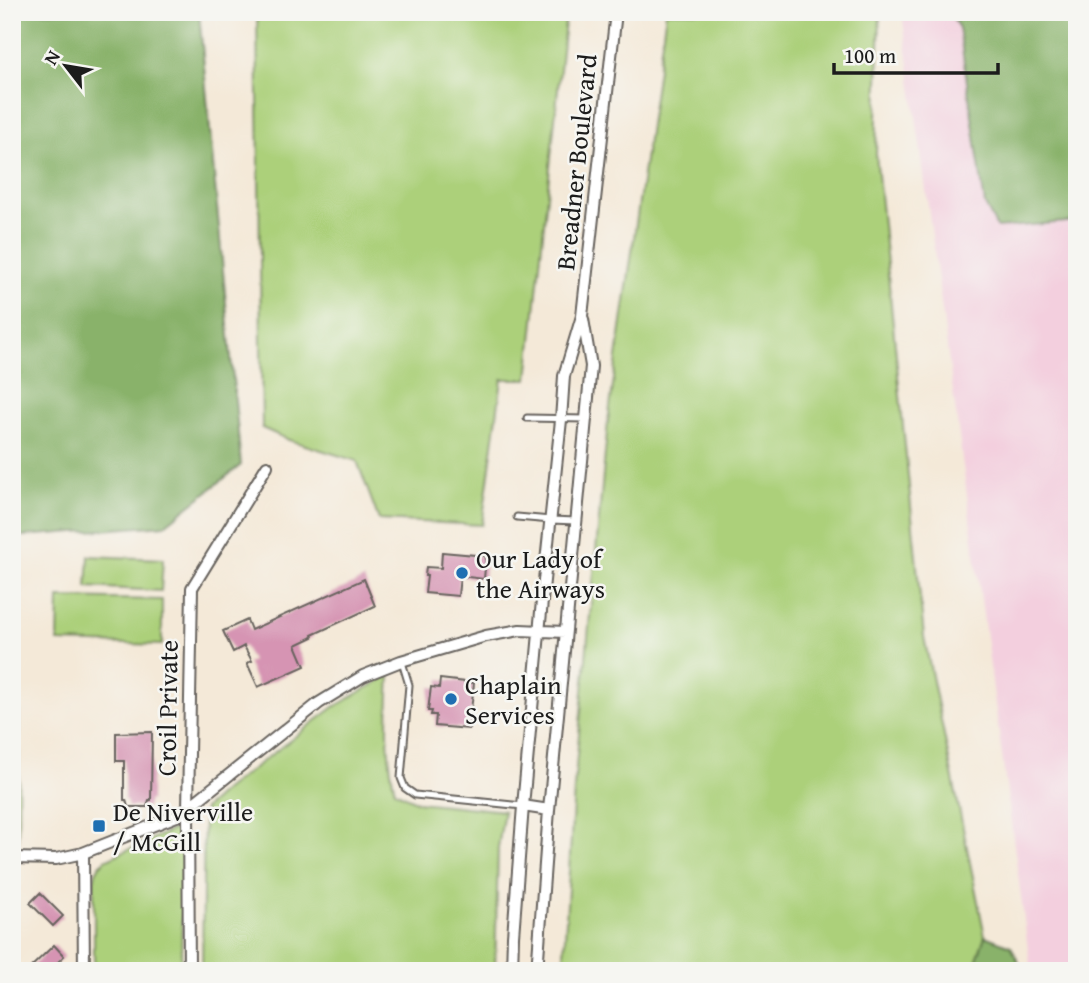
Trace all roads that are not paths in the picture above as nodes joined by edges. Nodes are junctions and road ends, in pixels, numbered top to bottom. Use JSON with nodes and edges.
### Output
{"nodes":[{"id":1,"x":616,"y":12,"type":"edge"},
{"id":2,"x":582,"y":316,"type":"junction"},
{"id":3,"x":527,"y":418,"type":"dead end"},
{"id":4,"x":586,"y":419,"type":"junction"},
{"id":5,"x":561,"y":420,"type":"junction"},
{"id":6,"x":267,"y":466,"type":"dead end"},
{"id":7,"x":517,"y":517,"type":"dead end"},
{"id":8,"x":551,"y":520,"type":"junction"},
{"id":9,"x":576,"y":521,"type":"junction"},
{"id":10,"x":540,"y":631,"type":"junction"},
{"id":11,"x":565,"y":632,"type":"junction"},
{"id":12,"x":401,"y":661,"type":"junction"},
{"id":13,"x":523,"y":806,"type":"junction"},
{"id":14,"x":188,"y":809,"type":"junction"},
{"id":15,"x":549,"y":810,"type":"junction"},
{"id":16,"x":83,"y":853,"type":"junction"},
{"id":17,"x":12,"y":858,"type":"edge"},
{"id":18,"x":84,"y":971,"type":"edge"},
{"id":19,"x":189,"y":971,"type":"edge"},
{"id":20,"x":512,"y":971,"type":"edge"},
{"id":21,"x":537,"y":971,"type":"edge"}],
"edges":[{"from":1,"to":2,"type":"street","name":"Breadner Boulevard"},
{"from":2,"to":4,"type":"street","name":"Breadner Boulevard"},
{"from":2,"to":5,"type":"street","name":"Breadner Boulevard"},
{"from":3,"to":5,"type":"lane"},
{"from":4,"to":5,"type":"lane"},
{"from":4,"to":9,"type":"street","name":"Breadner Boulevard"},
{"from":5,"to":8,"type":"street","name":"Breadner Boulevard"},
{"from":6,"to":14,"type":"street","name":"Croil Private"},
{"from":7,"to":8,"type":"lane"},
{"from":8,"to":9,"type":"lane"},
{"from":8,"to":10,"type":"street","name":"Breadner Boulevard"},
{"from":9,"to":11,"type":"street","name":"Breadner Boulevard"},
{"from":10,"to":11,"type":"street"},
{"from":10,"to":12,"type":"street"},
{"from":10,"to":13,"type":"street","name":"Breadner Boulevard"},
{"from":11,"to":15,"type":"street","name":"Breadner Boulevard"},
{"from":12,"to":13,"type":"lane"},
{"from":12,"to":14,"type":"street"},
{"from":13,"to":15,"type":"street"},
{"from":13,"to":20,"type":"street","name":"Breadner Boulevard"},
{"from":14,"to":16,"type":"street"},
{"from":14,"to":19,"type":"street","name":"Croil Private"},
{"from":15,"to":21,"type":"street","name":"Breadner Boulevard"},
{"from":16,"to":17,"type":"street"},
{"from":16,"to":18,"type":"street"}]}
